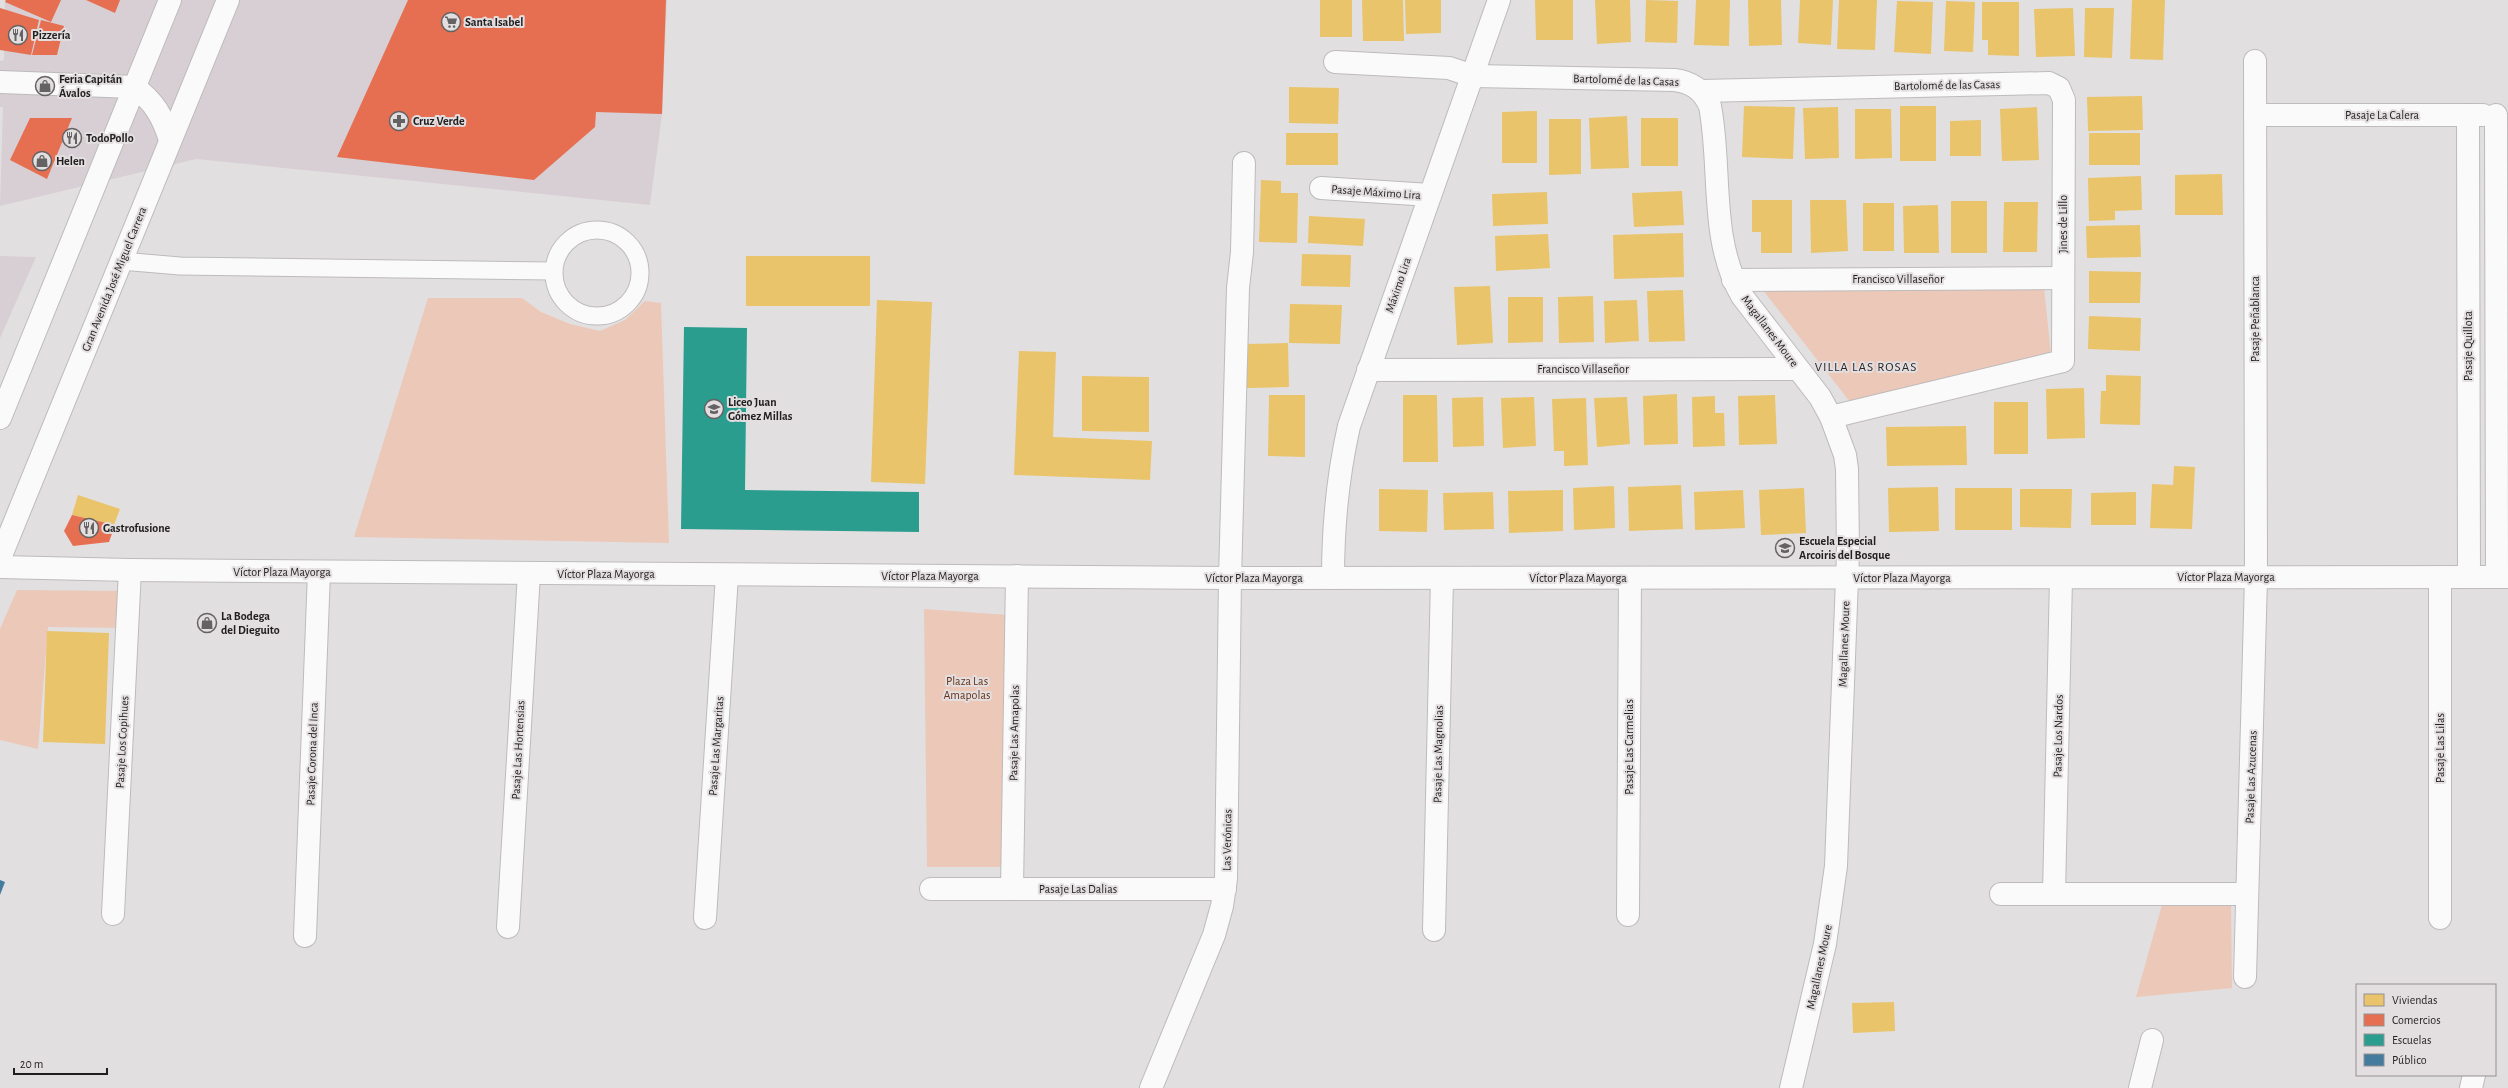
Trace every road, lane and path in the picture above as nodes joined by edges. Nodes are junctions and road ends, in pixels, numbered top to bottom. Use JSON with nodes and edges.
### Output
{"nodes":[{"id":1,"x":170,"y":0,"type":"edge"},
{"id":2,"x":228,"y":0,"type":"edge"},
{"id":3,"x":1498,"y":0,"type":"edge"},
{"id":4,"x":2255,"y":61,"type":"dead end"},
{"id":5,"x":1335,"y":62,"type":"dead end"},
{"id":6,"x":1473,"y":76,"type":"junction"},
{"id":7,"x":0,"y":82,"type":"edge"},
{"id":8,"x":134,"y":88,"type":"junction"},
{"id":9,"x":2059,"y":88,"type":"joint"},
{"id":10,"x":1701,"y":91,"type":"junction"},
{"id":11,"x":2255,"y":115,"type":"junction"},
{"id":12,"x":2468,"y":115,"type":"junction"},
{"id":13,"x":2502,"y":115,"type":"edge"},
{"id":14,"x":170,"y":140,"type":"junction"},
{"id":15,"x":1244,"y":163,"type":"dead end"},
{"id":16,"x":1321,"y":188,"type":"dead end"},
{"id":17,"x":1430,"y":195,"type":"junction"},
{"id":18,"x":121,"y":261,"type":"junction"},
{"id":19,"x":553,"y":271,"type":"junction"},
{"id":20,"x":2063,"y":278,"type":"junction"},
{"id":21,"x":1733,"y":280,"type":"junction"},
{"id":22,"x":1798,"y":369,"type":"junction"},
{"id":23,"x":1368,"y":370,"type":"junction"},
{"id":24,"x":1832,"y":417,"type":"junction"},
{"id":25,"x":0,"y":418,"type":"edge"},
{"id":26,"x":0,"y":558,"type":"edge"},
{"id":27,"x":0,"y":567,"type":"edge"},
{"id":28,"x":130,"y":570,"type":"junction"},
{"id":29,"x":319,"y":572,"type":"junction"},
{"id":30,"x":529,"y":573,"type":"junction"},
{"id":31,"x":727,"y":575,"type":"junction"},
{"id":32,"x":1017,"y":576,"type":"junction"},
{"id":33,"x":2440,"y":577,"type":"junction"},
{"id":34,"x":2469,"y":577,"type":"junction"},
{"id":35,"x":2503,"y":577,"type":"edge"},
{"id":36,"x":1230,"y":578,"type":"junction"},
{"id":37,"x":1333,"y":578,"type":"junction"},
{"id":38,"x":1442,"y":578,"type":"junction"},
{"id":39,"x":1630,"y":578,"type":"junction"},
{"id":40,"x":1847,"y":578,"type":"junction"},
{"id":41,"x":2061,"y":578,"type":"junction"},
{"id":42,"x":2256,"y":578,"type":"junction"},
{"id":43,"x":931,"y":889,"type":"dead end"},
{"id":44,"x":1012,"y":889,"type":"junction"},
{"id":45,"x":1225,"y":889,"type":"junction"},
{"id":46,"x":2001,"y":894,"type":"dead end"},
{"id":47,"x":2054,"y":894,"type":"junction"},
{"id":48,"x":2247,"y":894,"type":"junction"},
{"id":49,"x":113,"y":914,"type":"dead end"},
{"id":50,"x":1628,"y":916,"type":"dead end"},
{"id":51,"x":705,"y":918,"type":"dead end"},
{"id":52,"x":2440,"y":918,"type":"dead end"},
{"id":53,"x":508,"y":927,"type":"dead end"},
{"id":54,"x":1434,"y":930,"type":"dead end"},
{"id":55,"x":305,"y":936,"type":"dead end"},
{"id":56,"x":2245,"y":977,"type":"dead end"},
{"id":57,"x":2152,"y":1040,"type":"dead end"},
{"id":58,"x":2474,"y":1076,"type":"edge"},
{"id":59,"x":1150,"y":1088,"type":"edge"},
{"id":60,"x":1791,"y":1088,"type":"edge"},
{"id":61,"x":2140,"y":1088,"type":"edge"},
{"id":62,"x":2471,"y":1088,"type":"edge"}],
"edges":[{"from":1,"to":8,"type":"street"},
{"from":2,"to":14,"type":"street","name":"Gran Avenida José Miguel Carrera"},
{"from":3,"to":6,"type":"street","name":"Máximo Lira"},
{"from":4,"to":11,"type":"street","name":"Pasaje Peñablanca"},
{"from":5,"to":6,"type":"street","name":"Bartolomé de las Casas"},
{"from":6,"to":10,"type":"street","name":"Bartolomé de las Casas"},
{"from":6,"to":17,"type":"street","name":"Máximo Lira"},
{"from":7,"to":8,"type":"street"},
{"from":8,"to":14,"type":"street"},
{"from":8,"to":25,"type":"street"},
{"from":9,"to":10,"type":"street","name":"Bartolomé de las Casas"},
{"from":9,"to":20,"type":"street","name":"Jines de Lillo"},
{"from":10,"to":21,"type":"street","name":"Magallanes Moure"},
{"from":11,"to":12,"type":"street","name":"Pasaje La Calera"},
{"from":11,"to":42,"type":"street","name":"Pasaje Peñablanca"},
{"from":12,"to":13,"type":"street","name":"Pasaje La Calera"},
{"from":12,"to":34,"type":"street","name":"Pasaje Quillota"},
{"from":13,"to":35,"type":"street"},
{"from":14,"to":18,"type":"street","name":"Gran Avenida José Miguel Carrera"},
{"from":15,"to":36,"type":"street","name":"Las Verónicas"},
{"from":16,"to":17,"type":"street","name":"Pasaje Máximo Lira"},
{"from":17,"to":23,"type":"street","name":"Máximo Lira"},
{"from":18,"to":19,"type":"lane"},
{"from":18,"to":26,"type":"street","name":"Gran Avenida José Miguel Carrera"},
{"from":19,"to":19,"type":"lane"},
{"from":20,"to":21,"type":"street","name":"Francisco Villaseñor"},
{"from":20,"to":24,"type":"street","name":"Jines de Lillo"},
{"from":21,"to":22,"type":"street","name":"Magallanes Moure"},
{"from":22,"to":23,"type":"street","name":"Francisco Villaseñor"},
{"from":22,"to":24,"type":"street","name":"Magallanes Moure"},
{"from":23,"to":37,"type":"street","name":"Máximo Lira"},
{"from":24,"to":40,"type":"street","name":"Magallanes Moure"},
{"from":27,"to":28,"type":"street","name":"Víctor Plaza Mayorga"},
{"from":28,"to":29,"type":"street","name":"Víctor Plaza Mayorga"},
{"from":28,"to":49,"type":"street","name":"Pasaje Los Copihues"},
{"from":29,"to":30,"type":"street","name":"Víctor Plaza Mayorga"},
{"from":29,"to":55,"type":"street","name":"Pasaje Corona del Inca"},
{"from":30,"to":31,"type":"street","name":"Víctor Plaza Mayorga"},
{"from":30,"to":53,"type":"street","name":"Pasaje Las Hortensias"},
{"from":31,"to":32,"type":"street","name":"Víctor Plaza Mayorga"},
{"from":31,"to":51,"type":"street","name":"Pasaje Las Margaritas"},
{"from":32,"to":36,"type":"street","name":"Víctor Plaza Mayorga"},
{"from":32,"to":44,"type":"street","name":"Pasaje Las Amapolas"},
{"from":33,"to":34,"type":"street","name":"Víctor Plaza Mayorga"},
{"from":33,"to":42,"type":"street","name":"Víctor Plaza Mayorga"},
{"from":33,"to":52,"type":"street","name":"Pasaje Las Lilas"},
{"from":34,"to":35,"type":"street","name":"Víctor Plaza Mayorga"},
{"from":36,"to":37,"type":"street","name":"Víctor Plaza Mayorga"},
{"from":36,"to":45,"type":"street","name":"Las Verónicas"},
{"from":37,"to":38,"type":"street","name":"Víctor Plaza Mayorga"},
{"from":38,"to":39,"type":"street","name":"Víctor Plaza Mayorga"},
{"from":38,"to":54,"type":"street","name":"Pasaje Las Magnolias"},
{"from":39,"to":40,"type":"street","name":"Víctor Plaza Mayorga"},
{"from":39,"to":50,"type":"street","name":"Pasaje Las Carmelias"},
{"from":40,"to":41,"type":"street","name":"Víctor Plaza Mayorga"},
{"from":40,"to":60,"type":"street","name":"Magallanes Moure"},
{"from":41,"to":42,"type":"street","name":"Víctor Plaza Mayorga"},
{"from":41,"to":47,"type":"street","name":"Pasaje Los Nardos"},
{"from":42,"to":48,"type":"street","name":"Pasaje Las Azucenas"},
{"from":43,"to":44,"type":"street","name":"Pasaje Las Dalias"},
{"from":44,"to":45,"type":"street","name":"Pasaje Las Dalias"},
{"from":45,"to":59,"type":"street","name":"Las Verónicas"},
{"from":46,"to":47,"type":"street"},
{"from":47,"to":48,"type":"street"},
{"from":48,"to":56,"type":"street","name":"Pasaje Las Azucenas"},
{"from":57,"to":61,"type":"street"},
{"from":58,"to":62,"type":"street"}]}
